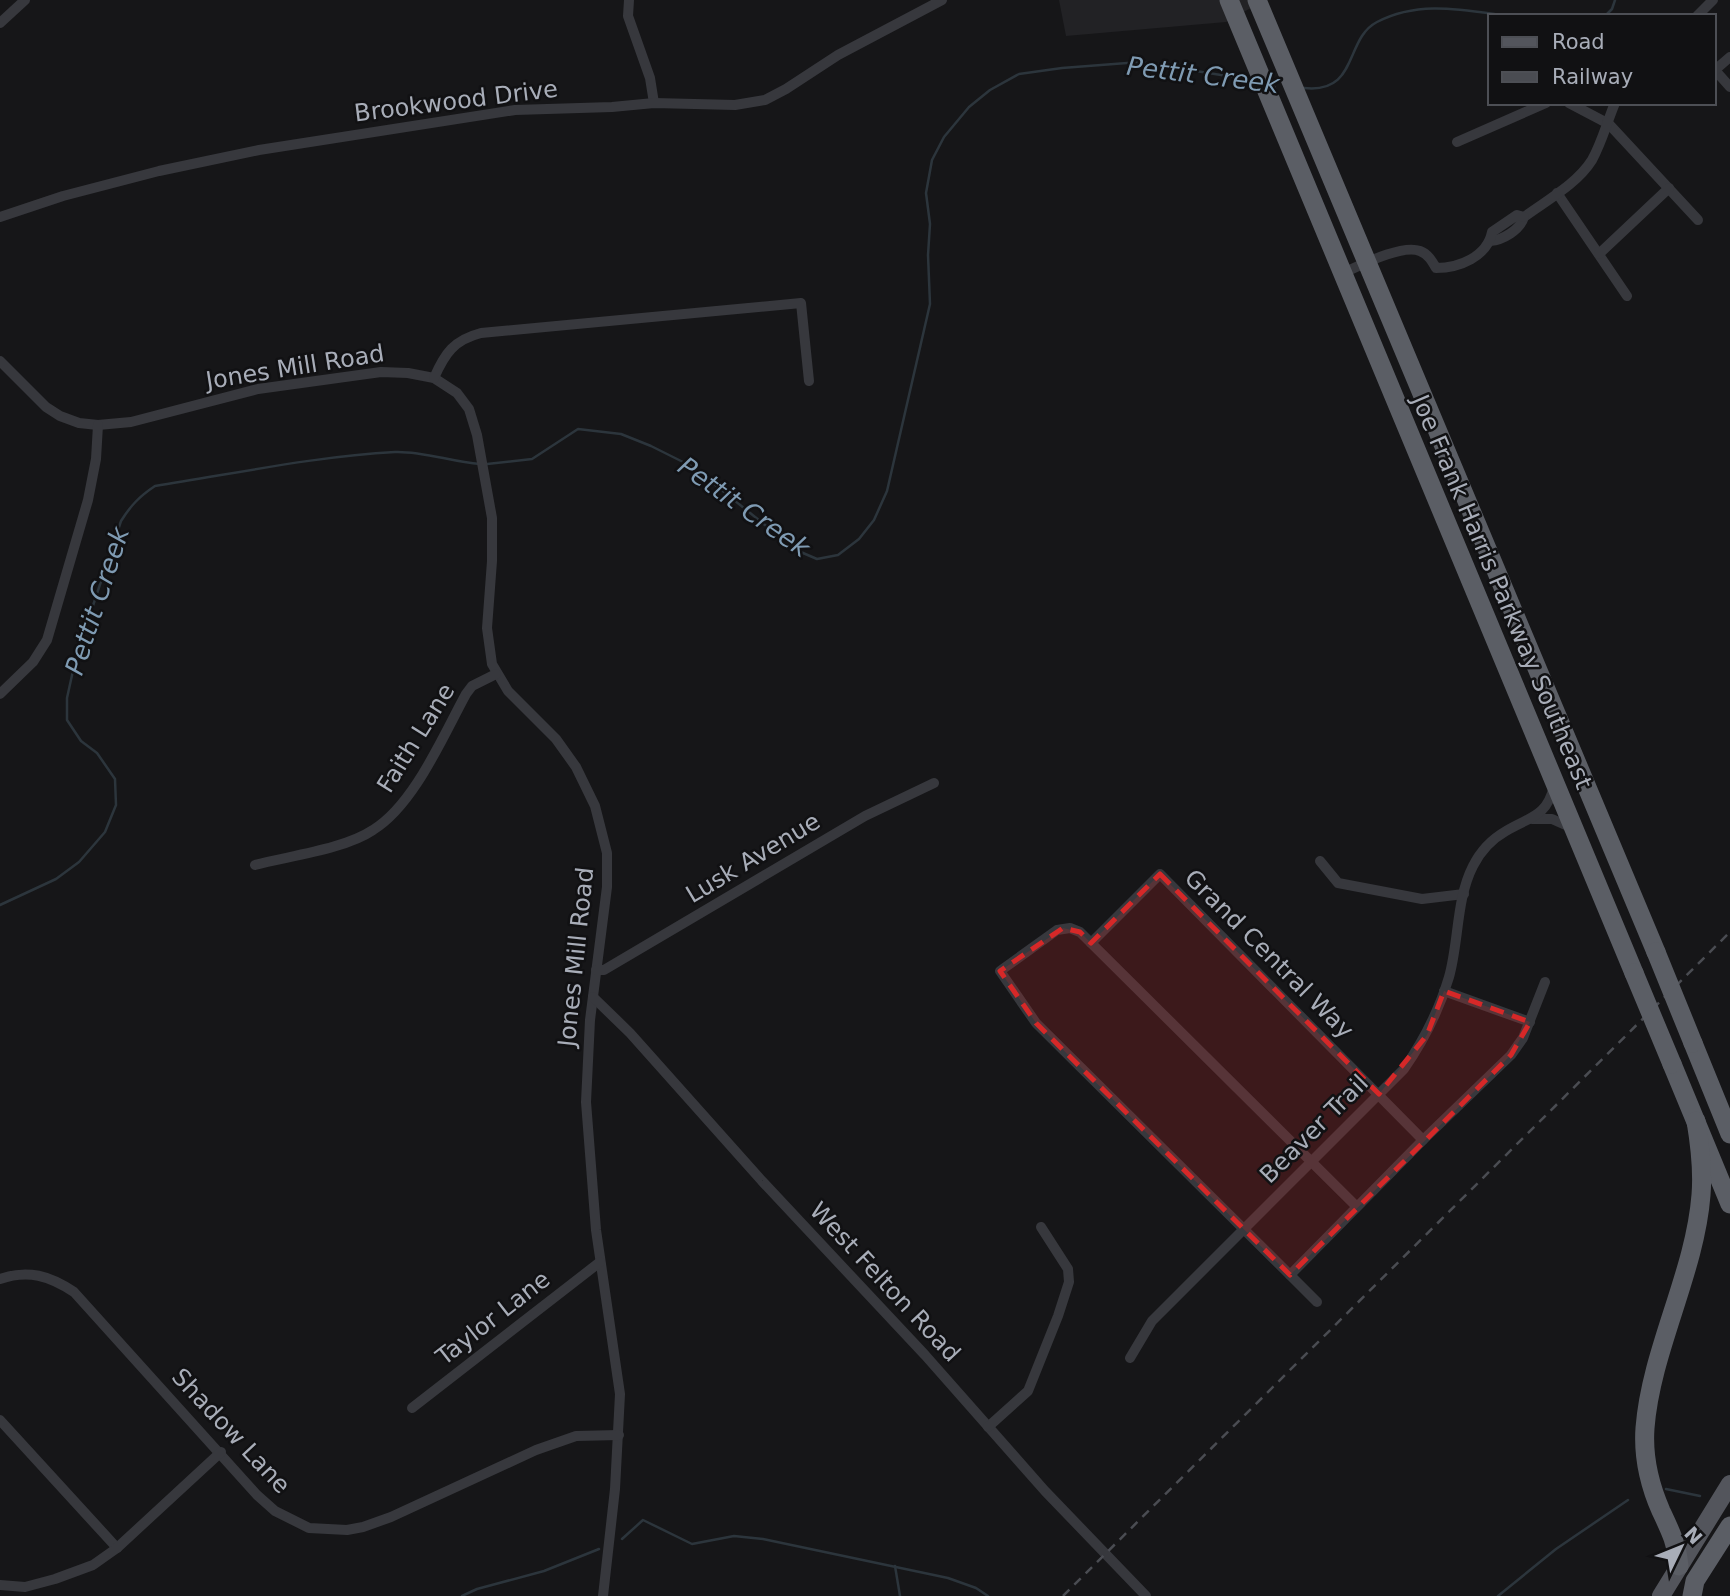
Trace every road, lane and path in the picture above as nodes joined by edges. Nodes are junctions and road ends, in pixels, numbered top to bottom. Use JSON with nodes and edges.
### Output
{"nodes":[{"id":1,"x":25,"y":0,"type":"edge"},
{"id":2,"x":629,"y":0,"type":"edge"},
{"id":3,"x":942,"y":0,"type":"edge"},
{"id":4,"x":1228,"y":0,"type":"edge"},
{"id":5,"x":1257,"y":0,"type":"edge"},
{"id":6,"x":1713,"y":0,"type":"edge"},
{"id":7,"x":1699,"y":14,"type":"edge"},
{"id":8,"x":0,"y":23,"type":"edge"},
{"id":9,"x":1730,"y":57,"type":"edge"},
{"id":10,"x":1716,"y":69,"type":"edge"},
{"id":11,"x":1716,"y":71,"type":"edge"},
{"id":12,"x":1730,"y":87,"type":"edge"},
{"id":13,"x":654,"y":103,"type":"junction"},
{"id":14,"x":1541,"y":105,"type":"edge"},
{"id":15,"x":1573,"y":105,"type":"edge"},
{"id":16,"x":1614,"y":105,"type":"edge"},
{"id":17,"x":1607,"y":122,"type":"junction"},
{"id":18,"x":1457,"y":142,"type":"dead end"},
{"id":19,"x":1669,"y":188,"type":"junction"},
{"id":20,"x":1557,"y":193,"type":"junction"},
{"id":21,"x":0,"y":217,"type":"edge"},
{"id":22,"x":1699,"y":220,"type":"dead end"},
{"id":23,"x":1599,"y":254,"type":"junction"},
{"id":24,"x":1367,"y":262,"type":"junction"},
{"id":25,"x":1343,"y":273,"type":"junction"},
{"id":26,"x":1627,"y":296,"type":"dead end"},
{"id":27,"x":0,"y":361,"type":"edge"},
{"id":28,"x":435,"y":378,"type":"junction"},
{"id":29,"x":808,"y":382,"type":"dead end"},
{"id":30,"x":98,"y":425,"type":"junction"},
{"id":31,"x":496,"y":674,"type":"junction"},
{"id":32,"x":1,"y":692,"type":"edge"},
{"id":33,"x":1555,"y":782,"type":"junction"},
{"id":34,"x":934,"y":783,"type":"dead end"},
{"id":35,"x":1530,"y":820,"type":"junction"},
{"id":36,"x":1575,"y":830,"type":"junction"},
{"id":37,"x":1320,"y":861,"type":"dead end"},
{"id":38,"x":255,"y":865,"type":"dead end"},
{"id":39,"x":1464,"y":894,"type":"junction"},
{"id":40,"x":1091,"y":943,"type":"junction"},
{"id":41,"x":596,"y":970,"type":"junction"},
{"id":42,"x":1545,"y":982,"type":"dead end"},
{"id":43,"x":1444,"y":991,"type":"junction"},
{"id":44,"x":593,"y":997,"type":"junction"},
{"id":45,"x":1530,"y":1022,"type":"junction"},
{"id":46,"x":1378,"y":1094,"type":"junction"},
{"id":47,"x":1725,"y":1116,"type":"edge"},
{"id":48,"x":1696,"y":1121,"type":"junction"},
{"id":49,"x":1730,"y":1134,"type":"edge"},
{"id":50,"x":1423,"y":1140,"type":"junction"},
{"id":51,"x":1311,"y":1160,"type":"junction"},
{"id":52,"x":1730,"y":1204,"type":"edge"},
{"id":53,"x":1357,"y":1206,"type":"junction"},
{"id":54,"x":1041,"y":1227,"type":"dead end"},
{"id":55,"x":1242,"y":1230,"type":"junction"},
{"id":56,"x":600,"y":1262,"type":"junction"},
{"id":57,"x":1290,"y":1275,"type":"junction"},
{"id":58,"x":0,"y":1279,"type":"edge"},
{"id":59,"x":1317,"y":1303,"type":"dead end"},
{"id":60,"x":1130,"y":1358,"type":"dead end"},
{"id":61,"x":412,"y":1408,"type":"dead end"},
{"id":62,"x":0,"y":1420,"type":"edge"},
{"id":63,"x":988,"y":1427,"type":"junction"},
{"id":64,"x":619,"y":1435,"type":"junction"},
{"id":65,"x":220,"y":1452,"type":"junction"},
{"id":66,"x":1730,"y":1484,"type":"edge"},
{"id":67,"x":1730,"y":1526,"type":"edge"},
{"id":68,"x":117,"y":1548,"type":"junction"},
{"id":69,"x":1679,"y":1566,"type":"junction"},
{"id":70,"x":0,"y":1585,"type":"edge"},
{"id":71,"x":1691,"y":1591,"type":"edge"},
{"id":72,"x":603,"y":1596,"type":"edge"},
{"id":73,"x":1146,"y":1596,"type":"edge"},
{"id":74,"x":1661,"y":1596,"type":"edge"}],
"edges":[{"from":1,"to":8,"type":"street"},
{"from":2,"to":13,"type":"street"},
{"from":3,"to":13,"type":"street","name":"Brookwood Drive"},
{"from":4,"to":25,"type":"highway","name":"Joe Frank Harris Parkway Southeast"},
{"from":5,"to":24,"type":"highway","name":"Joe Frank Harris Parkway Southeast"},
{"from":6,"to":7,"type":"street"},
{"from":9,"to":10,"type":"street"},
{"from":11,"to":12,"type":"street"},
{"from":13,"to":21,"type":"street","name":"Brookwood Drive"},
{"from":14,"to":18,"type":"street"},
{"from":15,"to":17,"type":"street"},
{"from":16,"to":17,"type":"street"},
{"from":17,"to":19,"type":"street"},
{"from":17,"to":20,"type":"street"},
{"from":19,"to":22,"type":"street"},
{"from":19,"to":23,"type":"street"},
{"from":20,"to":23,"type":"street"},
{"from":20,"to":24,"type":"street"},
{"from":23,"to":26,"type":"street"},
{"from":24,"to":25,"type":"street"},
{"from":24,"to":47,"type":"highway","name":"Joe Frank Harris Parkway Southeast","bridge":true},
{"from":25,"to":33,"type":"highway","name":"Joe Frank Harris Parkway Southeast"},
{"from":27,"to":30,"type":"street","name":"Jones Mill Road"},
{"from":28,"to":29,"type":"street"},
{"from":28,"to":30,"type":"street","name":"Jones Mill Road"},
{"from":28,"to":31,"type":"street","name":"Jones Mill Road"},
{"from":30,"to":32,"type":"street"},
{"from":31,"to":38,"type":"street","name":"Faith Lane"},
{"from":31,"to":41,"type":"street","name":"Jones Mill Road"},
{"from":33,"to":35,"type":"street","name":"Beaver Trail"},
{"from":33,"to":36,"type":"highway","name":"Joe Frank Harris Parkway Southeast"},
{"from":34,"to":41,"type":"street","name":"Lusk Avenue"},
{"from":35,"to":36,"type":"street"},
{"from":35,"to":39,"type":"street","name":"Beaver Trail"},
{"from":36,"to":48,"type":"highway","name":"Joe Frank Harris Parkway Southeast","bridge":true},
{"from":37,"to":39,"type":"street"},
{"from":39,"to":43,"type":"street","name":"Beaver Trail"},
{"from":40,"to":46,"type":"street","name":"Grand Central Way"},
{"from":40,"to":51,"type":"street"},
{"from":40,"to":55,"type":"street"},
{"from":41,"to":44,"type":"street","name":"Jones Mill Road"},
{"from":42,"to":45,"type":"street"},
{"from":43,"to":45,"type":"street"},
{"from":43,"to":46,"type":"street","name":"Beaver Trail"},
{"from":44,"to":56,"type":"street","name":"Jones Mill Road"},
{"from":44,"to":63,"type":"street","name":"West Felton Road"},
{"from":45,"to":50,"type":"street"},
{"from":46,"to":50,"type":"street","name":"Grand Central Way"},
{"from":46,"to":51,"type":"street","name":"Beaver Trail"},
{"from":47,"to":49,"type":"highway","name":"Joe Frank Harris Parkway Southeast"},
{"from":48,"to":52,"type":"highway","name":"Joe Frank Harris Parkway Southeast"},
{"from":48,"to":69,"type":"highway"},
{"from":50,"to":53,"type":"street"},
{"from":51,"to":53,"type":"street"},
{"from":51,"to":55,"type":"street","name":"Beaver Trail"},
{"from":53,"to":57,"type":"street"},
{"from":54,"to":63,"type":"street"},
{"from":55,"to":57,"type":"street"},
{"from":55,"to":60,"type":"street","name":"Beaver Trail"},
{"from":56,"to":61,"type":"street","name":"Taylor Lane"},
{"from":56,"to":64,"type":"street","name":"Jones Mill Road"},
{"from":57,"to":59,"type":"street"},
{"from":58,"to":65,"type":"street","name":"Shadow Lane"},
{"from":62,"to":68,"type":"street"},
{"from":63,"to":73,"type":"street","name":"West Felton Road"},
{"from":64,"to":65,"type":"street","name":"Shadow Lane"},
{"from":64,"to":72,"type":"street","name":"Jones Mill Road"},
{"from":65,"to":68,"type":"street"},
{"from":66,"to":69,"type":"main road"},
{"from":67,"to":71,"type":"highway"},
{"from":68,"to":70,"type":"street"},
{"from":69,"to":74,"type":"main road"}]}
